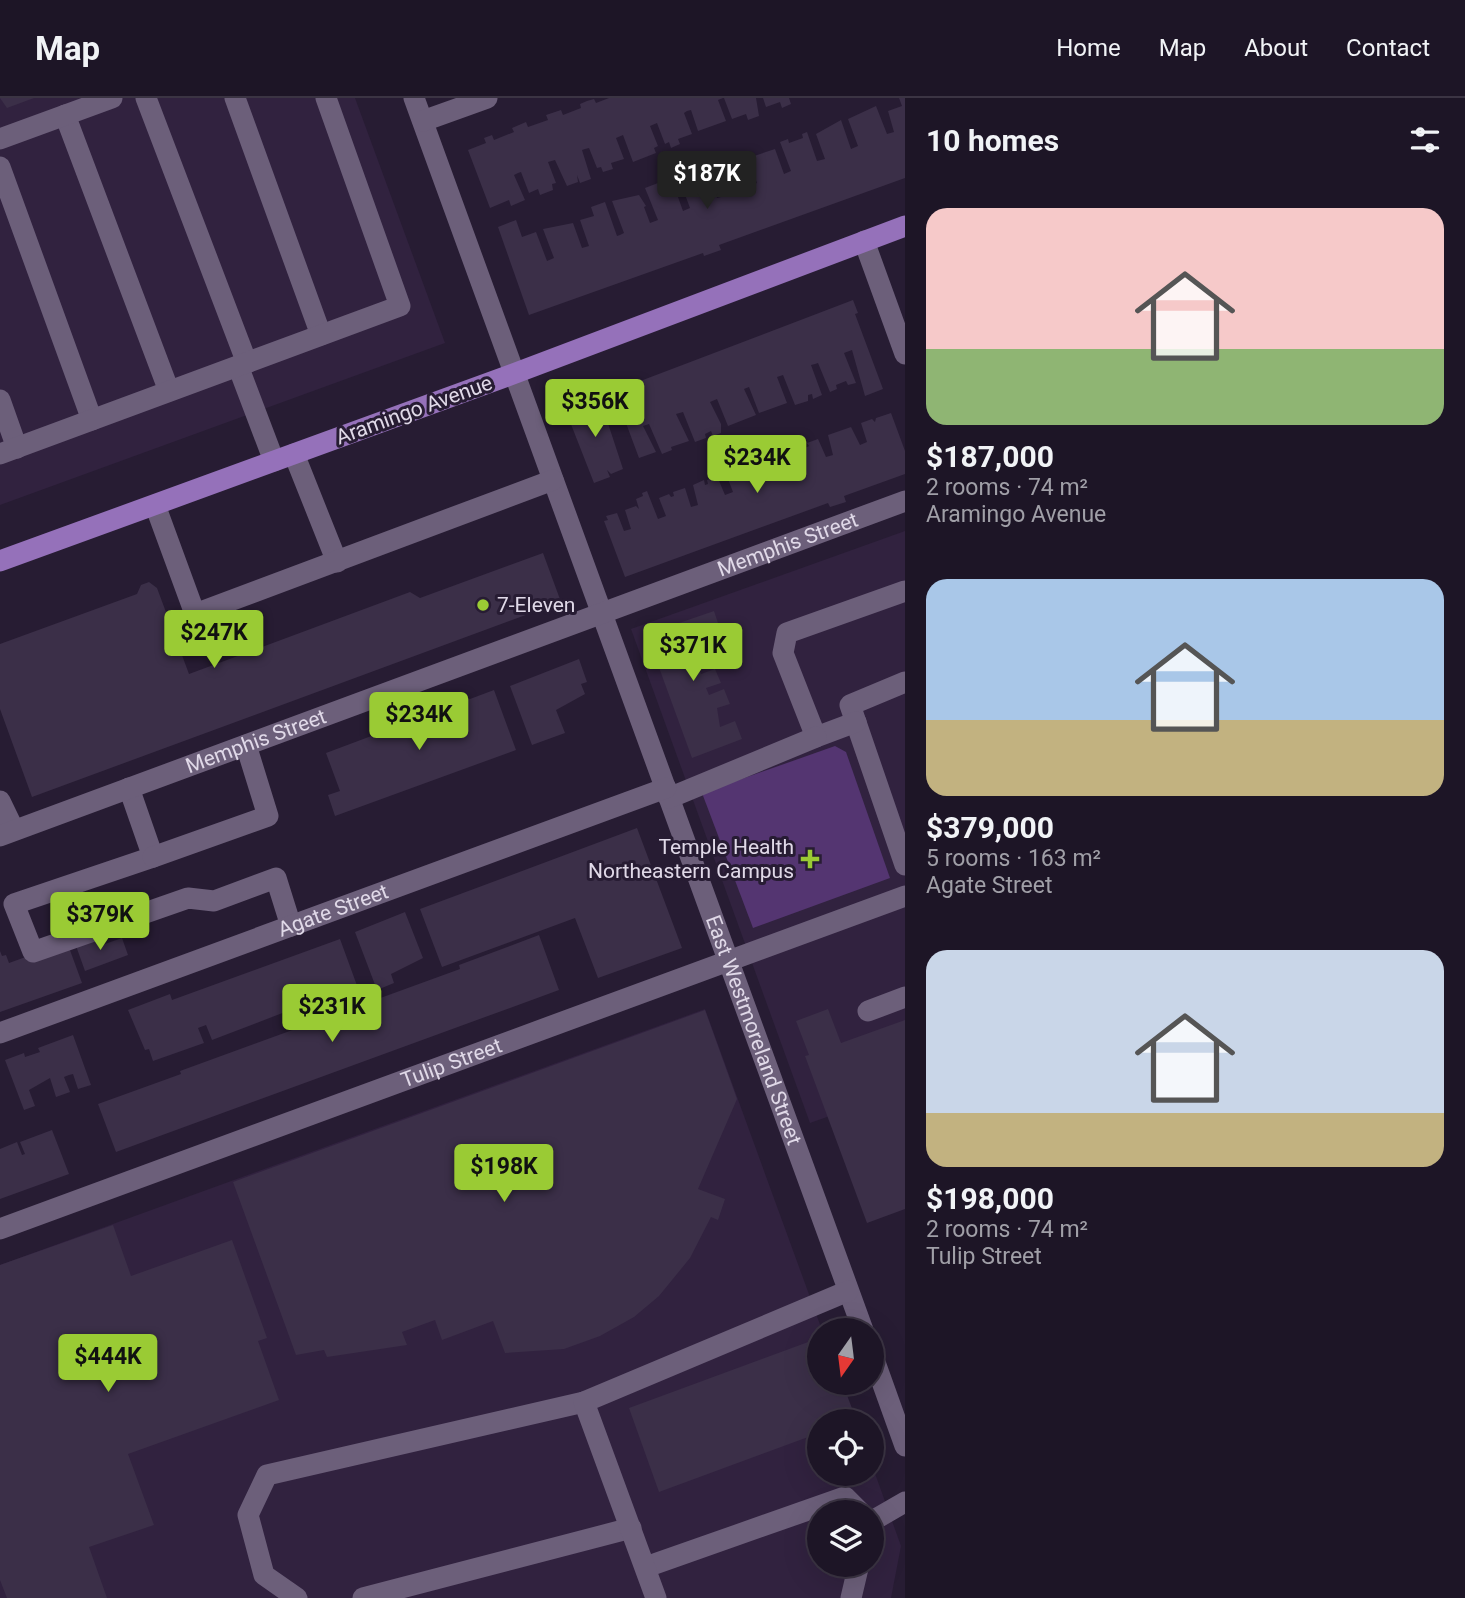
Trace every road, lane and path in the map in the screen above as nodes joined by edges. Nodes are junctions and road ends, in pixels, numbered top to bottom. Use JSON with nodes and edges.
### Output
{"nodes":[{"id":1,"x":112,"y":98,"type":"edge"},
{"id":2,"x":146,"y":98,"type":"edge"},
{"id":3,"x":235,"y":98,"type":"edge"},
{"id":4,"x":326,"y":98,"type":"edge"},
{"id":5,"x":414,"y":98,"type":"edge"},
{"id":6,"x":477,"y":100,"type":"edge"},
{"id":7,"x":65,"y":115,"type":"junction"},
{"id":8,"x":423,"y":121,"type":"junction"},
{"id":9,"x":0,"y":139,"type":"edge"},
{"id":10,"x":0,"y":167,"type":"edge"},
{"id":11,"x":905,"y":226,"type":"edge"},
{"id":12,"x":864,"y":241,"type":"junction"},
{"id":13,"x":321,"y":335,"type":"junction"},
{"id":14,"x":905,"y":354,"type":"edge"},
{"id":15,"x":242,"y":364,"type":"junction"},
{"id":16,"x":513,"y":374,"type":"junction"},
{"id":17,"x":169,"y":391,"type":"junction"},
{"id":18,"x":0,"y":400,"type":"edge"},
{"id":19,"x":92,"y":420,"type":"junction"},
{"id":20,"x":9,"y":451,"type":"edge"},
{"id":21,"x":294,"y":454,"type":"junction"},
{"id":22,"x":274,"y":461,"type":"junction"},
{"id":23,"x":553,"y":480,"type":"junction"},
{"id":24,"x":905,"y":502,"type":"edge"},
{"id":25,"x":155,"y":505,"type":"junction"},
{"id":26,"x":0,"y":561,"type":"edge"},
{"id":27,"x":337,"y":562,"type":"junction"},
{"id":28,"x":905,"y":591,"type":"edge"},
{"id":29,"x":603,"y":613,"type":"junction"},
{"id":30,"x":905,"y":682,"type":"edge"},
{"id":31,"x":856,"y":722,"type":"junction"},
{"id":32,"x":816,"y":737,"type":"junction"},
{"id":33,"x":246,"y":745,"type":"junction"},
{"id":34,"x":129,"y":788,"type":"junction"},
{"id":35,"x":667,"y":793,"type":"junction"},
{"id":36,"x":0,"y":801,"type":"edge"},
{"id":37,"x":7,"y":833,"type":"edge"},
{"id":38,"x":153,"y":857,"type":"junction"},
{"id":39,"x":905,"y":865,"type":"edge"},
{"id":40,"x":905,"y":896,"type":"edge"},
{"id":41,"x":291,"y":926,"type":"junction"},
{"id":42,"x":729,"y":961,"type":"junction"},
{"id":43,"x":905,"y":997,"type":"edge"},
{"id":44,"x":868,"y":1011,"type":"dead end"},
{"id":45,"x":0,"y":1034,"type":"edge"},
{"id":46,"x":0,"y":1229,"type":"edge"},
{"id":47,"x":848,"y":1291,"type":"junction"},
{"id":48,"x":858,"y":1318,"type":"edge"},
{"id":49,"x":884,"y":1387,"type":"edge"},
{"id":50,"x":584,"y":1402,"type":"junction"},
{"id":51,"x":905,"y":1446,"type":"edge"},
{"id":52,"x":905,"y":1502,"type":"edge"},
{"id":53,"x":807,"y":1510,"type":"edge"},
{"id":54,"x":884,"y":1514,"type":"edge"},
{"id":55,"x":631,"y":1528,"type":"junction"},
{"id":56,"x":646,"y":1567,"type":"junction"},
{"id":57,"x":856,"y":1577,"type":"edge"},
{"id":58,"x":297,"y":1598,"type":"edge"},
{"id":59,"x":363,"y":1598,"type":"edge"},
{"id":60,"x":656,"y":1598,"type":"edge"},
{"id":61,"x":851,"y":1598,"type":"edge"}],
"edges":[{"from":1,"to":7,"type":"street"},
{"from":2,"to":15,"type":"street"},
{"from":3,"to":13,"type":"street"},
{"from":4,"to":13,"type":"street"},
{"from":5,"to":8,"type":"street","name":"East Westmoreland Street"},
{"from":6,"to":8,"type":"street"},
{"from":7,"to":9,"type":"street"},
{"from":7,"to":17,"type":"street"},
{"from":8,"to":16,"type":"street","name":"East Westmoreland Street"},
{"from":10,"to":19,"type":"street"},
{"from":11,"to":12,"type":"main road","name":"Aramingo Avenue"},
{"from":12,"to":14,"type":"street"},
{"from":12,"to":16,"type":"main road","name":"Aramingo Avenue"},
{"from":13,"to":15,"type":"street"},
{"from":15,"to":17,"type":"street"},
{"from":15,"to":22,"type":"street"},
{"from":16,"to":21,"type":"main road","name":"Aramingo Avenue"},
{"from":16,"to":23,"type":"street","name":"East Westmoreland Street"},
{"from":17,"to":19,"type":"street"},
{"from":18,"to":20,"type":"street"},
{"from":19,"to":20,"type":"street"},
{"from":21,"to":22,"type":"main road","name":"Aramingo Avenue"},
{"from":21,"to":27,"type":"street"},
{"from":22,"to":25,"type":"main road","name":"Aramingo Avenue"},
{"from":23,"to":27,"type":"street"},
{"from":23,"to":29,"type":"street","name":"East Westmoreland Street"},
{"from":24,"to":29,"type":"street","name":"Memphis Street"},
{"from":25,"to":26,"type":"main road","name":"Aramingo Avenue"},
{"from":25,"to":27,"type":"street"},
{"from":28,"to":32,"type":"street"},
{"from":29,"to":33,"type":"street","name":"Memphis Street"},
{"from":29,"to":35,"type":"street","name":"East Westmoreland Street"},
{"from":30,"to":31,"type":"street"},
{"from":31,"to":32,"type":"street","name":"Agate Street"},
{"from":31,"to":39,"type":"street"},
{"from":32,"to":35,"type":"street","name":"Agate Street"},
{"from":33,"to":34,"type":"street","name":"Memphis Street"},
{"from":33,"to":38,"type":"street"},
{"from":34,"to":37,"type":"street","name":"Memphis Street"},
{"from":34,"to":38,"type":"street"},
{"from":35,"to":41,"type":"street","name":"Agate Street"},
{"from":35,"to":42,"type":"street","name":"East Westmoreland Street"},
{"from":36,"to":37,"type":"street"},
{"from":38,"to":41,"type":"street"},
{"from":40,"to":42,"type":"street","name":"Tulip Street"},
{"from":41,"to":45,"type":"street","name":"Agate Street"},
{"from":42,"to":46,"type":"street","name":"Tulip Street"},
{"from":42,"to":47,"type":"street","name":"East Westmoreland Street"},
{"from":43,"to":44,"type":"street"},
{"from":47,"to":48,"type":"street","name":"East Westmoreland Street"},
{"from":47,"to":50,"type":"street"},
{"from":49,"to":51,"type":"street"},
{"from":50,"to":55,"type":"street"},
{"from":50,"to":58,"type":"street"},
{"from":52,"to":54,"type":"street"},
{"from":53,"to":56,"type":"street"},
{"from":55,"to":56,"type":"street"},
{"from":55,"to":59,"type":"street"},
{"from":56,"to":60,"type":"street"},
{"from":57,"to":61,"type":"street"}]}
